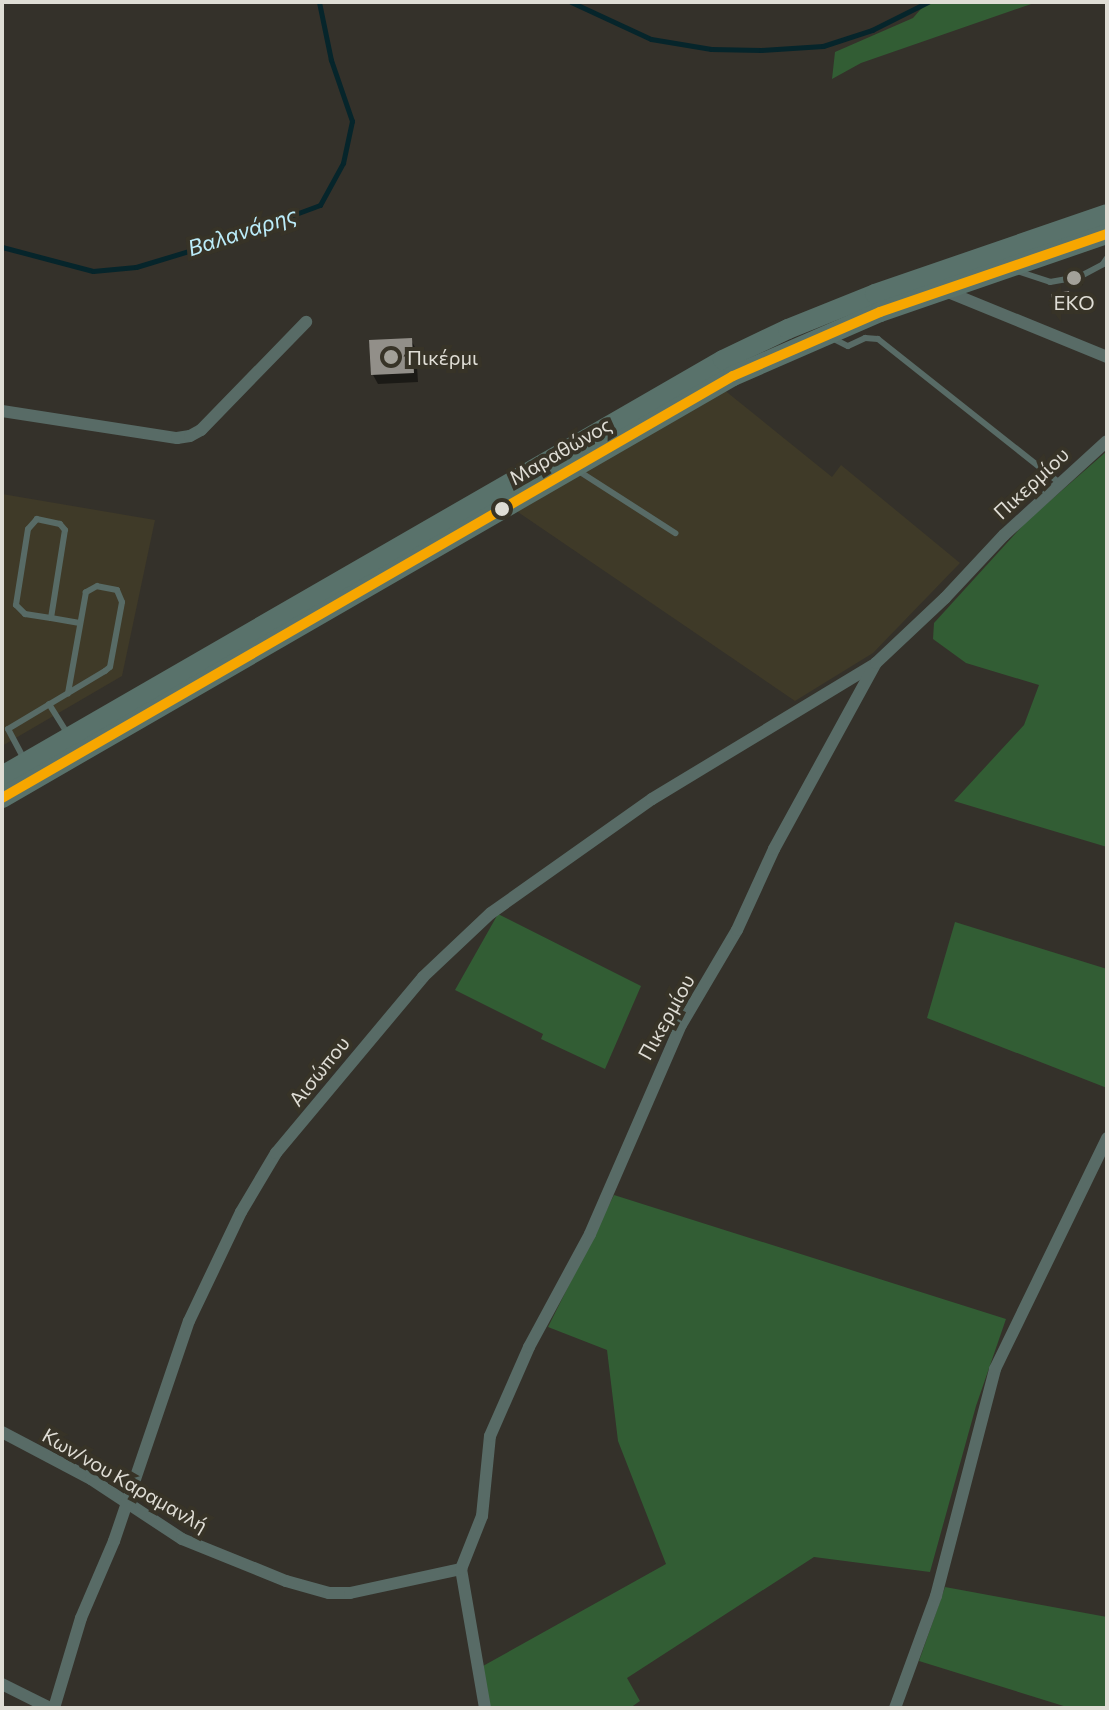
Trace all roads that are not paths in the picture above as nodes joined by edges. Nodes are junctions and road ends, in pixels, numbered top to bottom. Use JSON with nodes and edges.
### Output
{"nodes":[{"id":1,"x":1107,"y":214,"type":"edge"},
{"id":2,"x":1107,"y":234,"type":"edge"},
{"id":3,"x":1107,"y":258,"type":"edge"},
{"id":4,"x":1010,"y":269,"type":"junction"},
{"id":5,"x":943,"y":290,"type":"junction"},
{"id":6,"x":306,"y":322,"type":"dead end"},
{"id":7,"x":827,"y":333,"type":"junction"},
{"id":8,"x":1107,"y":357,"type":"edge"},
{"id":9,"x":2,"y":411,"type":"edge"},
{"id":10,"x":1107,"y":441,"type":"edge"},
{"id":11,"x":573,"y":466,"type":"junction"},
{"id":12,"x":1060,"y":483,"type":"junction"},
{"id":13,"x":675,"y":533,"type":"dead end"},
{"id":14,"x":51,"y":618,"type":"junction"},
{"id":15,"x":80,"y":623,"type":"junction"},
{"id":16,"x":876,"y":663,"type":"junction"},
{"id":17,"x":68,"y":693,"type":"junction"},
{"id":18,"x":49,"y":704,"type":"junction"},
{"id":19,"x":5,"y":731,"type":"edge"},
{"id":20,"x":69,"y":737,"type":"junction"},
{"id":21,"x":26,"y":762,"type":"junction"},
{"id":22,"x":2,"y":776,"type":"edge"},
{"id":23,"x":2,"y":798,"type":"edge"},
{"id":24,"x":1107,"y":1138,"type":"edge"},
{"id":25,"x":2,"y":1432,"type":"edge"},
{"id":26,"x":127,"y":1505,"type":"junction"},
{"id":27,"x":461,"y":1569,"type":"junction"},
{"id":28,"x":2,"y":1684,"type":"edge"},
{"id":29,"x":52,"y":1708,"type":"edge"},
{"id":30,"x":485,"y":1708,"type":"edge"},
{"id":31,"x":895,"y":1708,"type":"edge"}],
"edges":[{"from":1,"to":20,"type":"main road","name":"Μαραθώνος"},
{"from":2,"to":4,"type":"main road","name":"Μαραθώνος"},
{"from":3,"to":4,"type":"lane"},
{"from":4,"to":5,"type":"main road","name":"Μαραθώνος"},
{"from":5,"to":7,"type":"main road","name":"Μαραθώνος"},
{"from":5,"to":8,"type":"street"},
{"from":6,"to":9,"type":"street"},
{"from":7,"to":11,"type":"main road","name":"Μαραθώνος"},
{"from":7,"to":12,"type":"lane"},
{"from":10,"to":12,"type":"street","name":"Πικερμίου"},
{"from":11,"to":13,"type":"lane"},
{"from":11,"to":23,"type":"main road","name":"Μαραθώνος"},
{"from":12,"to":16,"type":"street","name":"Πικερμίου"},
{"from":14,"to":14,"type":"lane"},
{"from":14,"to":15,"type":"lane"},
{"from":15,"to":17,"type":"lane"},
{"from":15,"to":17,"type":"lane"},
{"from":16,"to":26,"type":"street","name":"Αισώπου"},
{"from":16,"to":27,"type":"street","name":"Πικερμίου"},
{"from":17,"to":18,"type":"lane"},
{"from":18,"to":19,"type":"lane"},
{"from":18,"to":20,"type":"lane"},
{"from":19,"to":21,"type":"lane"},
{"from":20,"to":21,"type":"main road","name":"Μαραθώνος"},
{"from":21,"to":22,"type":"main road","name":"Μαραθώνος"},
{"from":24,"to":31,"type":"street"},
{"from":25,"to":26,"type":"street","name":"Κων/νου Καραμανλή"},
{"from":26,"to":27,"type":"street","name":"Κων/νου Καραμανλή"},
{"from":26,"to":29,"type":"street","name":"Αισώπου"},
{"from":27,"to":30,"type":"street"},
{"from":28,"to":29,"type":"street"}]}
